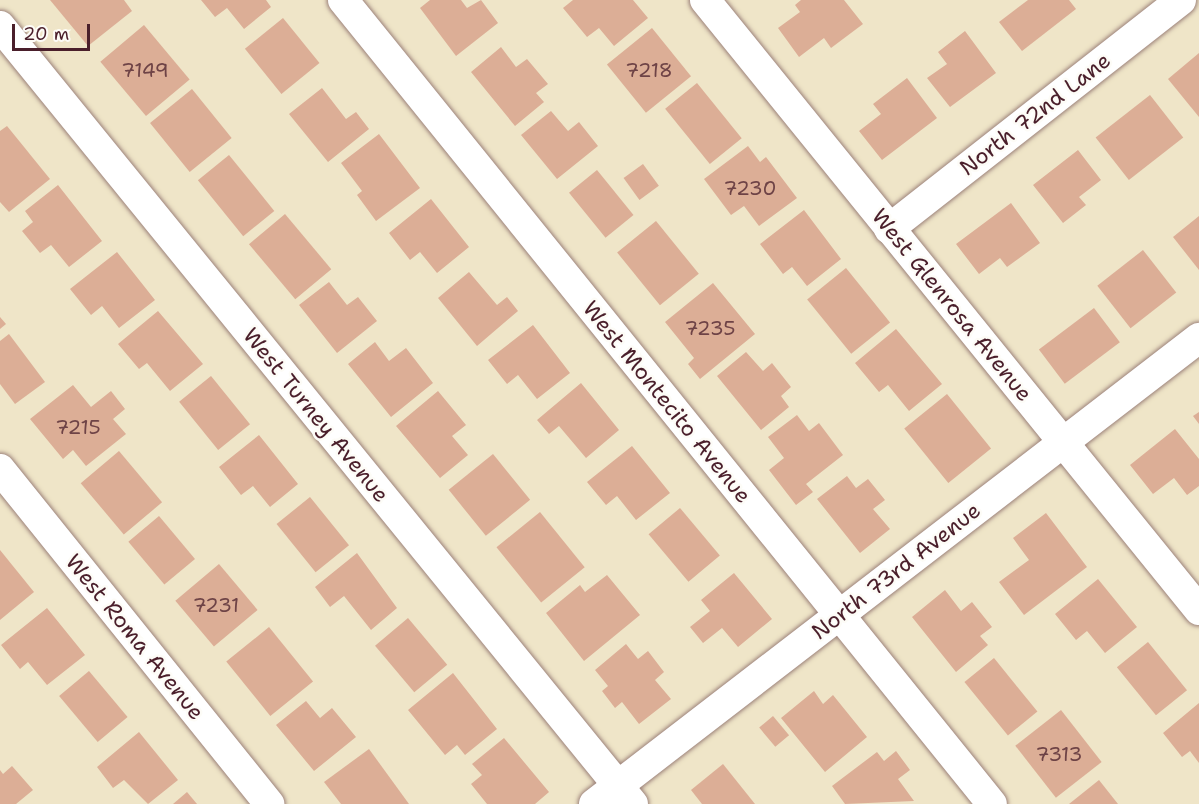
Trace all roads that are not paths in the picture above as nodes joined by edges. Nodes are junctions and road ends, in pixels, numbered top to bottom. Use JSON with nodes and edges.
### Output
{"nodes":[{"id":1,"x":343,"y":0,"type":"edge"},
{"id":2,"x":1181,"y":0,"type":"edge"},
{"id":3,"x":713,"y":3,"type":"edge"},
{"id":4,"x":0,"y":26,"type":"edge"},
{"id":5,"x":889,"y":229,"type":"junction"},
{"id":6,"x":1199,"y":338,"type":"edge"},
{"id":7,"x":1063,"y":442,"type":"junction"},
{"id":8,"x":0,"y":469,"type":"edge"},
{"id":9,"x":1199,"y":610,"type":"edge"},
{"id":10,"x":839,"y":615,"type":"junction"},
{"id":11,"x":625,"y":795,"type":"edge"},
{"id":12,"x":269,"y":804,"type":"edge"},
{"id":13,"x":594,"y":804,"type":"edge"},
{"id":14,"x":992,"y":804,"type":"edge"}],
"edges":[{"from":1,"to":10,"type":"street","name":"West Montecito Avenue"},
{"from":2,"to":5,"type":"street","name":"North 72nd Lane"},
{"from":3,"to":5,"type":"street","name":"West Glenrosa Avenue"},
{"from":4,"to":11,"type":"street","name":"West Turney Avenue"},
{"from":5,"to":7,"type":"street","name":"West Glenrosa Avenue"},
{"from":6,"to":7,"type":"street","name":"North 73rd Avenue"},
{"from":7,"to":9,"type":"street","name":"West Glenrosa Avenue"},
{"from":7,"to":10,"type":"street","name":"North 73rd Avenue"},
{"from":8,"to":12,"type":"street","name":"West Roma Avenue"},
{"from":10,"to":11,"type":"street","name":"North 73rd Avenue"},
{"from":10,"to":14,"type":"street","name":"West Montecito Avenue"},
{"from":11,"to":13,"type":"street","name":"North 73rd Avenue"}]}
